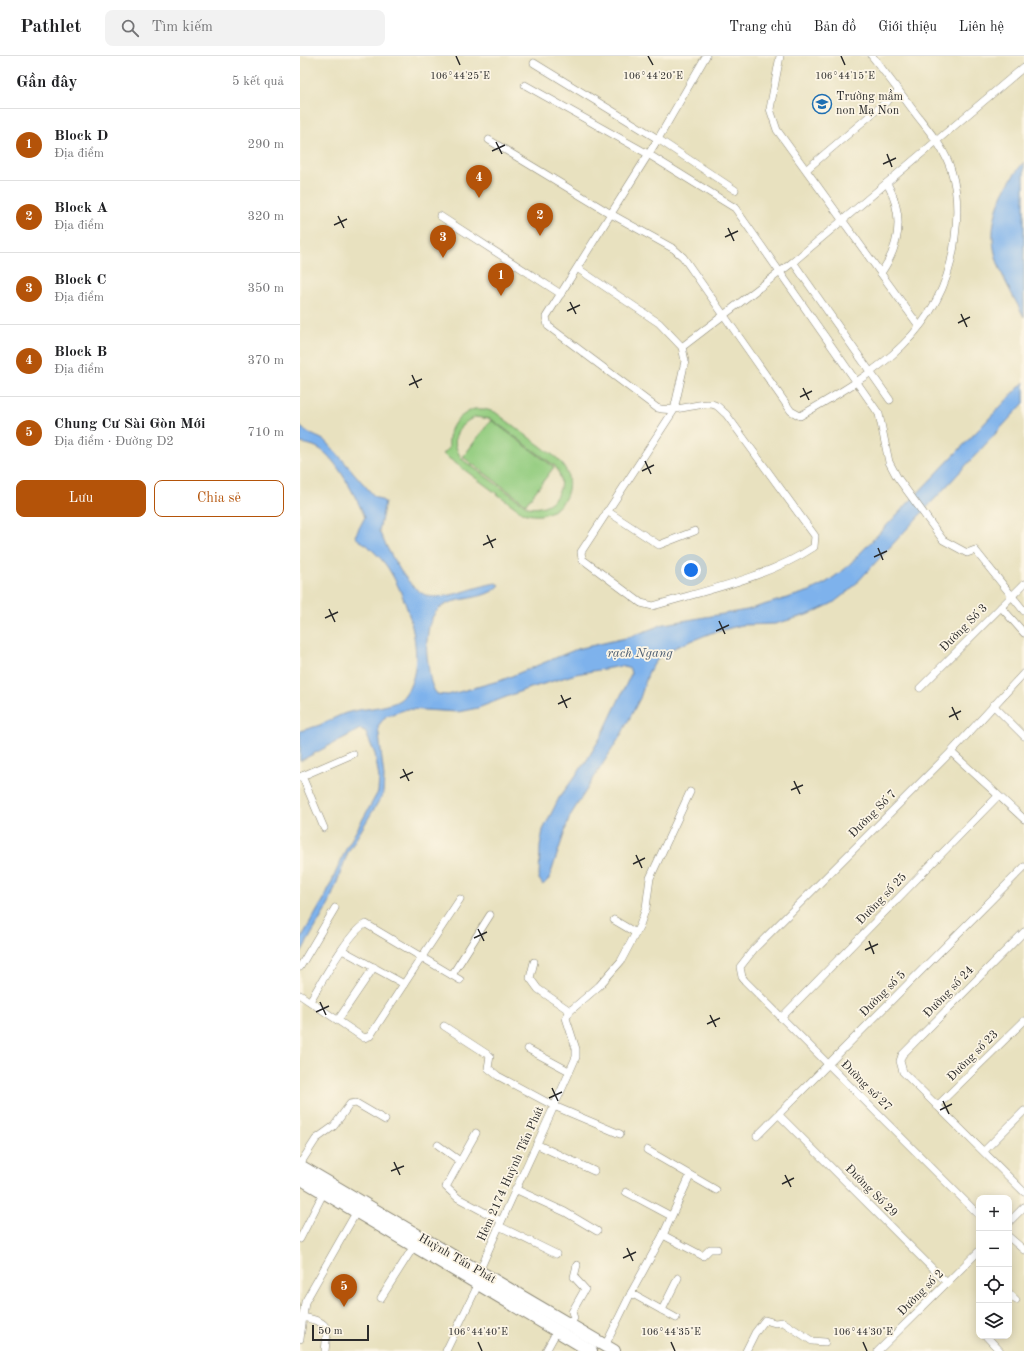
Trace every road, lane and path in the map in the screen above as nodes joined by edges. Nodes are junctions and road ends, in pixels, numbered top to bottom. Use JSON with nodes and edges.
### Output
{"nodes":[{"id":1,"x":706,"y":56,"type":"edge"},
{"id":2,"x":780,"y":56,"type":"edge"},
{"id":3,"x":872,"y":56,"type":"edge"},
{"id":4,"x":534,"y":63,"type":"dead end"},
{"id":5,"x":1024,"y":67,"type":"edge"},
{"id":6,"x":525,"y":85,"type":"dead end"},
{"id":7,"x":899,"y":90,"type":"junction"},
{"id":8,"x":658,"y":139,"type":"junction"},
{"id":9,"x":489,"y":140,"type":"dead end"},
{"id":10,"x":937,"y":141,"type":"junction"},
{"id":11,"x":648,"y":154,"type":"junction"},
{"id":12,"x":807,"y":169,"type":"junction"},
{"id":13,"x":887,"y":183,"type":"junction"},
{"id":14,"x":735,"y":190,"type":"dead end"},
{"id":15,"x":611,"y":214,"type":"junction"},
{"id":16,"x":440,"y":216,"type":"dead end"},
{"id":17,"x":842,"y":220,"type":"junction"},
{"id":18,"x":793,"y":262,"type":"junction"},
{"id":19,"x":577,"y":268,"type":"junction"},
{"id":20,"x":780,"y":273,"type":"junction"},
{"id":21,"x":881,"y":273,"type":"junction"},
{"id":22,"x":561,"y":294,"type":"junction"},
{"id":23,"x":724,"y":316,"type":"junction"},
{"id":24,"x":919,"y":326,"type":"junction"},
{"id":25,"x":682,"y":347,"type":"junction"},
{"id":26,"x":871,"y":373,"type":"junction"},
{"id":27,"x":858,"y":382,"type":"junction"},
{"id":28,"x":890,"y":400,"type":"dead end"},
{"id":29,"x":674,"y":410,"type":"junction"},
{"id":30,"x":607,"y":511,"type":"junction"},
{"id":31,"x":695,"y":531,"type":"dead end"},
{"id":32,"x":1024,"y":584,"type":"edge"},
{"id":33,"x":1012,"y":596,"type":"junction"},
{"id":34,"x":1002,"y":606,"type":"junction"},
{"id":35,"x":1024,"y":611,"type":"edge"},
{"id":36,"x":1024,"y":633,"type":"edge"},
{"id":37,"x":1024,"y":673,"type":"edge"},
{"id":38,"x":920,"y":688,"type":"dead end"},
{"id":39,"x":993,"y":706,"type":"junction"},
{"id":40,"x":1024,"y":736,"type":"edge"},
{"id":41,"x":951,"y":752,"type":"junction"},
{"id":42,"x":353,"y":754,"type":"dead end"},
{"id":43,"x":301,"y":776,"type":"edge"},
{"id":44,"x":690,"y":792,"type":"dead end"},
{"id":45,"x":998,"y":796,"type":"junction"},
{"id":46,"x":1024,"y":819,"type":"edge"},
{"id":47,"x":324,"y":828,"type":"dead end"},
{"id":48,"x":1024,"y":867,"type":"edge"},
{"id":49,"x":460,"y":899,"type":"dead end"},
{"id":50,"x":335,"y":908,"type":"dead end"},
{"id":51,"x":490,"y":915,"type":"dead end"},
{"id":52,"x":614,"y":920,"type":"dead end"},
{"id":53,"x":636,"y":932,"type":"junction"},
{"id":54,"x":1024,"y":932,"type":"edge"},
{"id":55,"x":342,"y":950,"type":"junction"},
{"id":56,"x":421,"y":956,"type":"junction"},
{"id":57,"x":534,"y":962,"type":"dead end"},
{"id":58,"x":300,"y":967,"type":"edge"},
{"id":59,"x":374,"y":967,"type":"junction"},
{"id":60,"x":740,"y":971,"type":"joint"},
{"id":61,"x":452,"y":975,"type":"junction"},
{"id":62,"x":460,"y":980,"type":"dead end"},
{"id":63,"x":404,"y":984,"type":"junction"},
{"id":64,"x":300,"y":995,"type":"edge"},
{"id":65,"x":310,"y":1001,"type":"junction"},
{"id":66,"x":570,"y":1011,"type":"junction"},
{"id":67,"x":781,"y":1018,"type":"junction"},
{"id":68,"x":338,"y":1020,"type":"junction"},
{"id":69,"x":1024,"y":1021,"type":"edge"},
{"id":70,"x":444,"y":1026,"type":"dead end"},
{"id":71,"x":528,"y":1050,"type":"dead end"},
{"id":72,"x":828,"y":1064,"type":"junction"},
{"id":73,"x":569,"y":1071,"type":"junction"},
{"id":74,"x":554,"y":1106,"type":"junction"},
{"id":75,"x":937,"y":1106,"type":"junction"},
{"id":76,"x":1024,"y":1111,"type":"edge"},
{"id":77,"x":779,"y":1114,"type":"junction"},
{"id":78,"x":384,"y":1120,"type":"dead end"},
{"id":79,"x":476,"y":1133,"type":"dead end"},
{"id":80,"x":620,"y":1134,"type":"dead end"},
{"id":81,"x":758,"y":1136,"type":"dead end"},
{"id":82,"x":438,"y":1145,"type":"dead end"},
{"id":83,"x":538,"y":1145,"type":"junction"},
{"id":84,"x":647,"y":1150,"type":"dead end"},
{"id":85,"x":984,"y":1152,"type":"junction"},
{"id":86,"x":460,"y":1161,"type":"junction"},
{"id":87,"x":300,"y":1165,"type":"edge"},
{"id":88,"x":594,"y":1170,"type":"dead end"},
{"id":89,"x":690,"y":1176,"type":"junction"},
{"id":90,"x":300,"y":1178,"type":"edge"},
{"id":91,"x":515,"y":1189,"type":"junction"},
{"id":92,"x":716,"y":1190,"type":"dead end"},
{"id":93,"x":324,"y":1192,"type":"junction"},
{"id":94,"x":626,"y":1192,"type":"dead end"},
{"id":95,"x":1024,"y":1192,"type":"edge"},
{"id":96,"x":1024,"y":1207,"type":"edge"},
{"id":97,"x":356,"y":1211,"type":"junction"},
{"id":98,"x":976,"y":1212,"type":"edge"},
{"id":99,"x":671,"y":1216,"type":"junction"},
{"id":100,"x":1012,"y":1219,"type":"edge"},
{"id":101,"x":500,"y":1223,"type":"junction"},
{"id":102,"x":597,"y":1231,"type":"dead end"},
{"id":103,"x":663,"y":1235,"type":"junction"},
{"id":104,"x":300,"y":1239,"type":"edge"},
{"id":105,"x":1012,"y":1240,"type":"edge"},
{"id":106,"x":414,"y":1246,"type":"junction"},
{"id":107,"x":1022,"y":1248,"type":"edge"},
{"id":108,"x":718,"y":1249,"type":"dead end"},
{"id":109,"x":556,"y":1254,"type":"dead end"},
{"id":110,"x":976,"y":1257,"type":"edge"},
{"id":111,"x":577,"y":1265,"type":"dead end"},
{"id":112,"x":479,"y":1272,"type":"junction"},
{"id":113,"x":678,"y":1278,"type":"dead end"},
{"id":114,"x":947,"y":1283,"type":"junction"},
{"id":115,"x":478,"y":1285,"type":"junction"},
{"id":116,"x":631,"y":1293,"type":"junction"},
{"id":117,"x":1012,"y":1296,"type":"edge"},
{"id":118,"x":382,"y":1298,"type":"dead end"},
{"id":119,"x":1016,"y":1300,"type":"dead end"},
{"id":120,"x":662,"y":1310,"type":"junction"},
{"id":121,"x":303,"y":1317,"type":"junction"},
{"id":122,"x":676,"y":1318,"type":"dead end"},
{"id":123,"x":570,"y":1325,"type":"junction"},
{"id":124,"x":558,"y":1331,"type":"junction"},
{"id":125,"x":300,"y":1339,"type":"edge"},
{"id":126,"x":989,"y":1339,"type":"edge"},
{"id":127,"x":825,"y":1342,"type":"dead end"},
{"id":128,"x":610,"y":1349,"type":"edge"},
{"id":129,"x":325,"y":1351,"type":"edge"},
{"id":130,"x":446,"y":1351,"type":"edge"},
{"id":131,"x":546,"y":1351,"type":"edge"},
{"id":132,"x":591,"y":1351,"type":"edge"},
{"id":133,"x":746,"y":1351,"type":"edge"},
{"id":134,"x":878,"y":1351,"type":"edge"},
{"id":135,"x":1000,"y":1351,"type":"edge"}],
"edges":[{"from":1,"to":8,"type":"street"},
{"from":2,"to":12,"type":"street"},
{"from":3,"to":7,"type":"street"},
{"from":4,"to":8,"type":"street"},
{"from":5,"to":10,"type":"street"},
{"from":6,"to":11,"type":"street"},
{"from":7,"to":10,"type":"street"},
{"from":7,"to":12,"type":"street"},
{"from":8,"to":11,"type":"street"},
{"from":8,"to":14,"type":"street"},
{"from":9,"to":15,"type":"street"},
{"from":10,"to":13,"type":"street"},
{"from":10,"to":24,"type":"street"},
{"from":11,"to":15,"type":"street"},
{"from":11,"to":20,"type":"street"},
{"from":12,"to":17,"type":"street"},
{"from":13,"to":17,"type":"street"},
{"from":13,"to":21,"type":"street"},
{"from":15,"to":19,"type":"street"},
{"from":15,"to":23,"type":"street"},
{"from":16,"to":22,"type":"street"},
{"from":17,"to":18,"type":"street"},
{"from":17,"to":21,"type":"street"},
{"from":18,"to":20,"type":"street"},
{"from":18,"to":26,"type":"street"},
{"from":19,"to":22,"type":"street"},
{"from":19,"to":25,"type":"street"},
{"from":20,"to":23,"type":"street"},
{"from":20,"to":27,"type":"street"},
{"from":21,"to":24,"type":"street"},
{"from":22,"to":29,"type":"street"},
{"from":23,"to":25,"type":"street"},
{"from":23,"to":27,"type":"street"},
{"from":24,"to":26,"type":"street"},
{"from":25,"to":29,"type":"street"},
{"from":26,"to":27,"type":"street"},
{"from":26,"to":28,"type":"street"},
{"from":27,"to":33,"type":"street"},
{"from":29,"to":30,"type":"street"},
{"from":29,"to":30,"type":"street"},
{"from":30,"to":31,"type":"street"},
{"from":32,"to":33,"type":"street","name":"Đường Số 3"},
{"from":33,"to":34,"type":"street","name":"Đường Số 3"},
{"from":33,"to":35,"type":"street"},
{"from":34,"to":36,"type":"street"},
{"from":34,"to":38,"type":"street","name":"Đường Số 3"},
{"from":37,"to":39,"type":"street","name":"Đường Số 7"},
{"from":39,"to":40,"type":"street"},
{"from":39,"to":41,"type":"street","name":"Đường Số 7"},
{"from":41,"to":45,"type":"street"},
{"from":41,"to":60,"type":"street","name":"Đường Số 7"},
{"from":42,"to":43,"type":"street"},
{"from":43,"to":47,"type":"street"},
{"from":44,"to":53,"type":"street"},
{"from":45,"to":46,"type":"street"},
{"from":45,"to":67,"type":"street","name":"Đường số 25"},
{"from":48,"to":72,"type":"street","name":"Đường số 5"},
{"from":49,"to":56,"type":"street"},
{"from":50,"to":58,"type":"street"},
{"from":51,"to":61,"type":"street"},
{"from":52,"to":53,"type":"street"},
{"from":53,"to":66,"type":"street"},
{"from":54,"to":75,"type":"street","name":"Đường số 24"},
{"from":55,"to":56,"type":"street"},
{"from":55,"to":59,"type":"street"},
{"from":55,"to":65,"type":"street"},
{"from":56,"to":61,"type":"street"},
{"from":56,"to":63,"type":"street"},
{"from":57,"to":66,"type":"street"},
{"from":59,"to":63,"type":"street"},
{"from":59,"to":68,"type":"street"},
{"from":60,"to":67,"type":"street","name":"Đường số 27"},
{"from":61,"to":62,"type":"street"},
{"from":63,"to":68,"type":"street"},
{"from":64,"to":65,"type":"street"},
{"from":65,"to":68,"type":"street"},
{"from":66,"to":73,"type":"street","name":"Hẻm 2174 Huỳnh Tấn Phát"},
{"from":67,"to":72,"type":"street","name":"Đường số 27"},
{"from":69,"to":75,"type":"street","name":"Đường số 23"},
{"from":70,"to":74,"type":"street"},
{"from":71,"to":73,"type":"street"},
{"from":72,"to":77,"type":"street","name":"Đường số 5"},
{"from":72,"to":98,"type":"street","name":"Đường số 27"},
{"from":73,"to":74,"type":"street","name":"Hẻm 2174 Huỳnh Tấn Phát"},
{"from":74,"to":80,"type":"street"},
{"from":74,"to":83,"type":"street","name":"Hẻm 2174 Huỳnh Tấn Phát"},
{"from":75,"to":85,"type":"street"},
{"from":76,"to":85,"type":"street"},
{"from":77,"to":81,"type":"street","name":"Đường số 5"},
{"from":77,"to":114,"type":"street","name":"Đường Số 29"},
{"from":78,"to":87,"type":"street"},
{"from":79,"to":86,"type":"street"},
{"from":82,"to":86,"type":"street"},
{"from":83,"to":88,"type":"street"},
{"from":83,"to":91,"type":"street","name":"Hẻm 2174 Huỳnh Tấn Phát"},
{"from":84,"to":89,"type":"street"},
{"from":85,"to":95,"type":"street"},
{"from":86,"to":101,"type":"street"},
{"from":87,"to":112,"type":"main road","name":"Huỳnh Tấn Phát"},
{"from":89,"to":92,"type":"street"},
{"from":89,"to":99,"type":"street"},
{"from":90,"to":93,"type":"main road","name":"Huỳnh Tấn Phát"},
{"from":91,"to":101,"type":"street","name":"Hẻm 2174 Huỳnh Tấn Phát"},
{"from":91,"to":102,"type":"street"},
{"from":93,"to":97,"type":"main road","name":"Huỳnh Tấn Phát"},
{"from":93,"to":104,"type":"street"},
{"from":94,"to":99,"type":"street"},
{"from":96,"to":100,"type":"street"},
{"from":97,"to":106,"type":"main road","name":"Huỳnh Tấn Phát"},
{"from":97,"to":121,"type":"street"},
{"from":99,"to":103,"type":"street"},
{"from":101,"to":109,"type":"street"},
{"from":101,"to":112,"type":"street","name":"Hẻm 2174 Huỳnh Tấn Phát"},
{"from":103,"to":108,"type":"street"},
{"from":103,"to":116,"type":"street"},
{"from":105,"to":107,"type":"street"},
{"from":106,"to":115,"type":"main road","name":"Huỳnh Tấn Phát"},
{"from":106,"to":118,"type":"street"},
{"from":110,"to":114,"type":"street","name":"Đường số 2"},
{"from":111,"to":123,"type":"street"},
{"from":112,"to":123,"type":"main road","name":"Huỳnh Tấn Phát"},
{"from":113,"to":120,"type":"street"},
{"from":114,"to":134,"type":"street","name":"Đường số 2"},
{"from":115,"to":124,"type":"main road","name":"Huỳnh Tấn Phát"},
{"from":115,"to":130,"type":"street"},
{"from":116,"to":120,"type":"street"},
{"from":116,"to":128,"type":"street"},
{"from":117,"to":119,"type":"street"},
{"from":120,"to":122,"type":"street"},
{"from":121,"to":125,"type":"street"},
{"from":121,"to":129,"type":"street"},
{"from":123,"to":128,"type":"main road","name":"Huỳnh Tấn Phát"},
{"from":124,"to":131,"type":"street"},
{"from":124,"to":132,"type":"main road","name":"Huỳnh Tấn Phát"},
{"from":126,"to":135,"type":"street"},
{"from":127,"to":133,"type":"street"}]}
